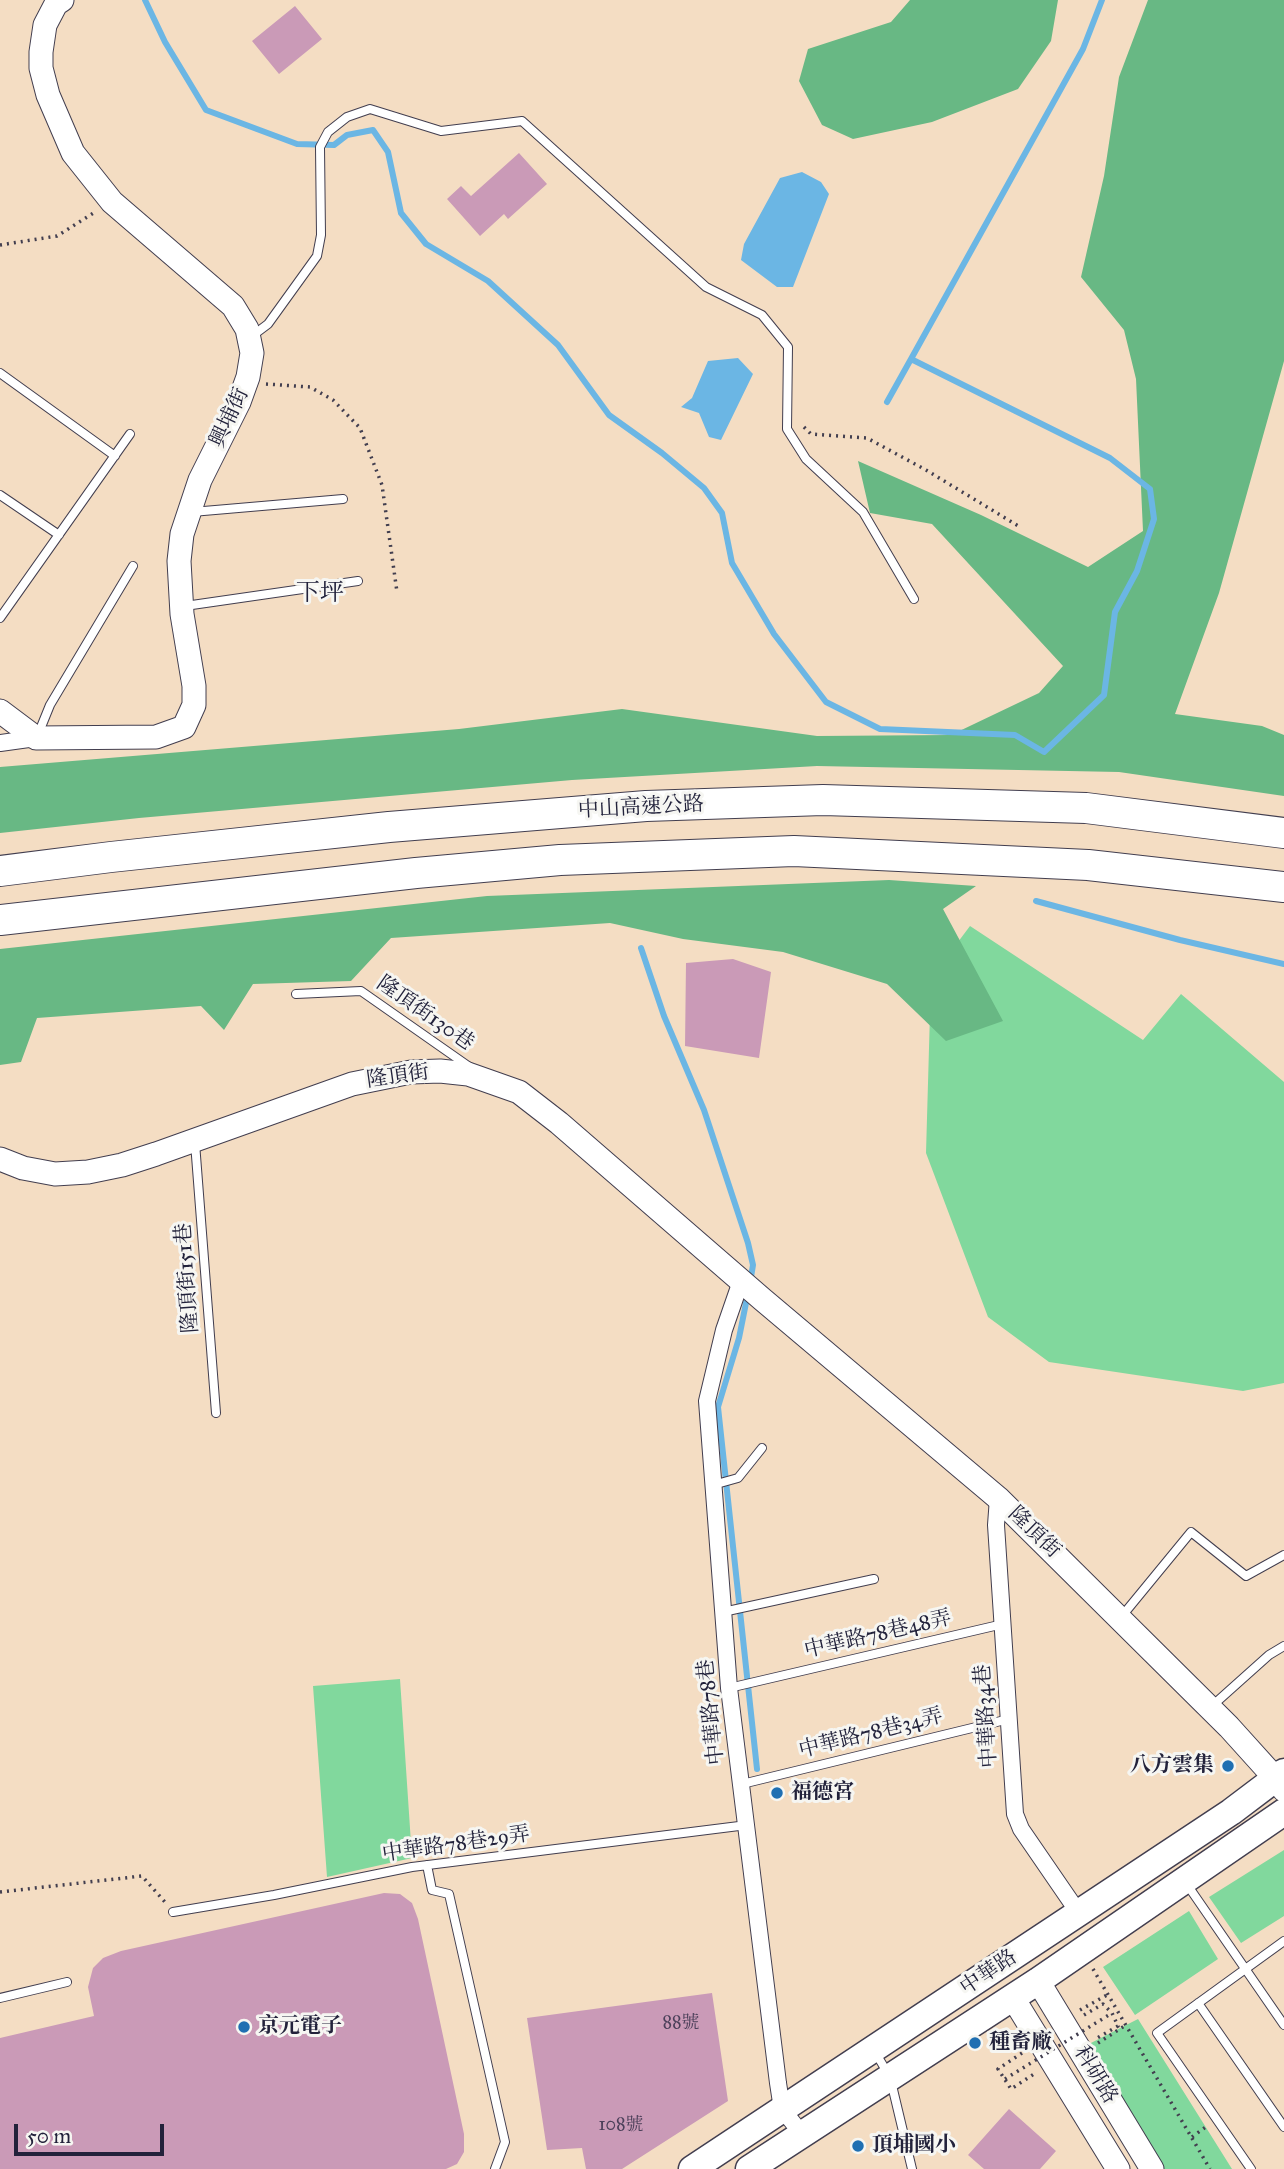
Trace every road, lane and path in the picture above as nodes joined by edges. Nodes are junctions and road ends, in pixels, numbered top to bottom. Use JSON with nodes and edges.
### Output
{"nodes":[{"id":1,"x":62,"y":0,"type":"edge"},
{"id":2,"x":112,"y":202,"type":"junction"},
{"id":3,"x":0,"y":245,"type":"edge"},
{"id":4,"x":249,"y":339,"type":"junction"},
{"id":5,"x":0,"y":373,"type":"edge"},
{"id":6,"x":248,"y":377,"type":"junction"},
{"id":7,"x":787,"y":411,"type":"junction"},
{"id":8,"x":130,"y":434,"type":"dead end"},
{"id":9,"x":115,"y":456,"type":"junction"},
{"id":10,"x":0,"y":495,"type":"edge"},
{"id":11,"x":343,"y":499,"type":"dead end"},
{"id":12,"x":188,"y":513,"type":"junction"},
{"id":13,"x":1020,"y":527,"type":"dead end"},
{"id":14,"x":59,"y":535,"type":"junction"},
{"id":15,"x":133,"y":566,"type":"dead end"},
{"id":16,"x":358,"y":581,"type":"dead end"},
{"id":17,"x":397,"y":592,"type":"dead end"},
{"id":18,"x":914,"y":599,"type":"dead end"},
{"id":19,"x":182,"y":607,"type":"junction"},
{"id":20,"x":0,"y":618,"type":"edge"},
{"id":21,"x":0,"y":711,"type":"edge"},
{"id":22,"x":36,"y":738,"type":"junction"},
{"id":23,"x":0,"y":743,"type":"edge"},
{"id":24,"x":1284,"y":833,"type":"edge"},
{"id":25,"x":0,"y":871,"type":"edge"},
{"id":26,"x":1284,"y":887,"type":"edge"},
{"id":27,"x":0,"y":920,"type":"edge"},
{"id":28,"x":296,"y":994,"type":"dead end"},
{"id":29,"x":488,"y":1079,"type":"junction"},
{"id":30,"x":195,"y":1140,"type":"junction"},
{"id":31,"x":0,"y":1158,"type":"edge"},
{"id":32,"x":741,"y":1281,"type":"junction"},
{"id":33,"x":216,"y":1413,"type":"dead end"},
{"id":34,"x":762,"y":1448,"type":"dead end"},
{"id":35,"x":714,"y":1484,"type":"junction"},
{"id":36,"x":998,"y":1498,"type":"junction"},
{"id":37,"x":1284,"y":1555,"type":"edge"},
{"id":38,"x":874,"y":1579,"type":"dead end"},
{"id":39,"x":725,"y":1611,"type":"junction"},
{"id":40,"x":1120,"y":1619,"type":"junction"},
{"id":41,"x":1003,"y":1624,"type":"junction"},
{"id":42,"x":1284,"y":1646,"type":"edge"},
{"id":43,"x":729,"y":1688,"type":"junction"},
{"id":44,"x":1209,"y":1708,"type":"junction"},
{"id":45,"x":1009,"y":1719,"type":"junction"},
{"id":46,"x":1281,"y":1780,"type":"edge"},
{"id":47,"x":742,"y":1784,"type":"junction"},
{"id":48,"x":1284,"y":1812,"type":"edge"},
{"id":49,"x":747,"y":1825,"type":"junction"},
{"id":50,"x":427,"y":1865,"type":"junction"},
{"id":51,"x":1184,"y":1880,"type":"junction"},
{"id":52,"x":0,"y":1892,"type":"edge"},
{"id":53,"x":173,"y":1912,"type":"joint"},
{"id":54,"x":1078,"y":1912,"type":"junction"},
{"id":55,"x":1284,"y":1941,"type":"edge"},
{"id":56,"x":1092,"y":1967,"type":"dead end"},
{"id":57,"x":1246,"y":1968,"type":"junction"},
{"id":58,"x":1038,"y":1981,"type":"junction"},
{"id":59,"x":67,"y":1982,"type":"dead end"},
{"id":60,"x":1107,"y":1995,"type":"junction"},
{"id":61,"x":0,"y":1998,"type":"edge"},
{"id":62,"x":1013,"y":1998,"type":"junction"},
{"id":63,"x":1198,"y":2003,"type":"junction"},
{"id":64,"x":1112,"y":2013,"type":"junction"},
{"id":65,"x":1126,"y":2025,"type":"junction"},
{"id":66,"x":1284,"y":2025,"type":"edge"},
{"id":67,"x":1029,"y":2048,"type":"dead end"},
{"id":68,"x":874,"y":2049,"type":"junction"},
{"id":69,"x":1040,"y":2071,"type":"dead end"},
{"id":70,"x":890,"y":2077,"type":"junction"},
{"id":71,"x":1005,"y":2079,"type":"junction"},
{"id":72,"x":782,"y":2109,"type":"junction"},
{"id":73,"x":1284,"y":2127,"type":"edge"},
{"id":74,"x":802,"y":2134,"type":"junction"},
{"id":75,"x":1147,"y":2167,"type":"edge"},
{"id":76,"x":495,"y":2169,"type":"edge"},
{"id":77,"x":692,"y":2169,"type":"edge"},
{"id":78,"x":749,"y":2169,"type":"edge"},
{"id":79,"x":912,"y":2169,"type":"edge"},
{"id":80,"x":1118,"y":2169,"type":"edge"},
{"id":81,"x":1210,"y":2169,"type":"edge"},
{"id":82,"x":1251,"y":2169,"type":"edge"}],
"edges":[{"from":1,"to":2,"type":"street","name":"興埔街"},
{"from":2,"to":3,"type":"path"},
{"from":2,"to":4,"type":"street","name":"興埔街"},
{"from":4,"to":6,"type":"street","name":"興埔街"},
{"from":4,"to":7,"type":"lane"},
{"from":5,"to":9,"type":"lane"},
{"from":6,"to":12,"type":"street","name":"興埔街"},
{"from":6,"to":17,"type":"path"},
{"from":7,"to":13,"type":"path"},
{"from":7,"to":18,"type":"lane"},
{"from":8,"to":9,"type":"lane"},
{"from":9,"to":14,"type":"lane"},
{"from":10,"to":14,"type":"lane"},
{"from":11,"to":12,"type":"lane"},
{"from":12,"to":19,"type":"street","name":"興埔街"},
{"from":14,"to":20,"type":"lane"},
{"from":15,"to":22,"type":"lane"},
{"from":16,"to":19,"type":"lane"},
{"from":19,"to":22,"type":"street","name":"興埔街"},
{"from":21,"to":22,"type":"street"},
{"from":22,"to":23,"type":"street","name":"興埔街"},
{"from":24,"to":25,"type":"highway","name":"中山高速公路"},
{"from":26,"to":27,"type":"highway"},
{"from":28,"to":29,"type":"lane","name":"隆頂街130巷"},
{"from":29,"to":30,"type":"street","name":"隆頂街"},
{"from":29,"to":32,"type":"street","name":"隆頂街"},
{"from":30,"to":31,"type":"street","name":"隆頂街"},
{"from":30,"to":33,"type":"lane","name":"隆頂街151巷"},
{"from":32,"to":35,"type":"street","name":"中華路78巷"},
{"from":32,"to":36,"type":"street","name":"隆頂街"},
{"from":34,"to":35,"type":"lane"},
{"from":35,"to":39,"type":"street","name":"中華路78巷"},
{"from":36,"to":40,"type":"street","name":"隆頂街"},
{"from":36,"to":41,"type":"street","name":"中華路34巷"},
{"from":37,"to":40,"type":"lane"},
{"from":38,"to":39,"type":"lane"},
{"from":39,"to":43,"type":"street","name":"中華路78巷"},
{"from":40,"to":44,"type":"street","name":"隆頂街"},
{"from":41,"to":43,"type":"lane","name":"中華路78巷48弄"},
{"from":41,"to":45,"type":"street","name":"中華路34巷"},
{"from":42,"to":44,"type":"lane"},
{"from":43,"to":47,"type":"street","name":"中華路78巷"},
{"from":44,"to":46,"type":"street","name":"隆頂街"},
{"from":45,"to":47,"type":"lane","name":"中華路78巷34弄"},
{"from":45,"to":54,"type":"street","name":"中華路34巷"},
{"from":46,"to":54,"type":"main road","name":"中華路"},
{"from":47,"to":49,"type":"street","name":"中華路78巷"},
{"from":48,"to":51,"type":"main road","name":"中華路"},
{"from":49,"to":50,"type":"lane","name":"中華路78巷29弄"},
{"from":49,"to":72,"type":"street","name":"中華路78巷"},
{"from":50,"to":53,"type":"lane","name":"中華路78巷29弄"},
{"from":50,"to":76,"type":"lane"},
{"from":51,"to":57,"type":"lane"},
{"from":51,"to":58,"type":"main road","name":"中華路"},
{"from":52,"to":53,"type":"path"},
{"from":54,"to":68,"type":"main road","name":"中華路"},
{"from":55,"to":57,"type":"lane"},
{"from":56,"to":60,"type":"path"},
{"from":57,"to":63,"type":"lane"},
{"from":57,"to":66,"type":"lane"},
{"from":58,"to":62,"type":"main road","name":"中華路"},
{"from":58,"to":75,"type":"street","name":"科研路"},
{"from":59,"to":61,"type":"lane"},
{"from":60,"to":64,"type":"path"},
{"from":60,"to":65,"type":"path"},
{"from":62,"to":70,"type":"main road","name":"中華路"},
{"from":62,"to":80,"type":"street","name":"科研路"},
{"from":63,"to":73,"type":"lane"},
{"from":63,"to":82,"type":"lane"},
{"from":64,"to":65,"type":"path"},
{"from":64,"to":71,"type":"path","bridge":true},
{"from":65,"to":81,"type":"path"},
{"from":67,"to":71,"type":"path"},
{"from":68,"to":70,"type":"lane"},
{"from":68,"to":72,"type":"main road","name":"中華路"},
{"from":69,"to":71,"type":"path"},
{"from":70,"to":74,"type":"main road","name":"中華路"},
{"from":70,"to":79,"type":"lane"},
{"from":72,"to":74,"type":"street"},
{"from":72,"to":77,"type":"main road","name":"中華路"},
{"from":74,"to":78,"type":"main road","name":"中華路"}]}
